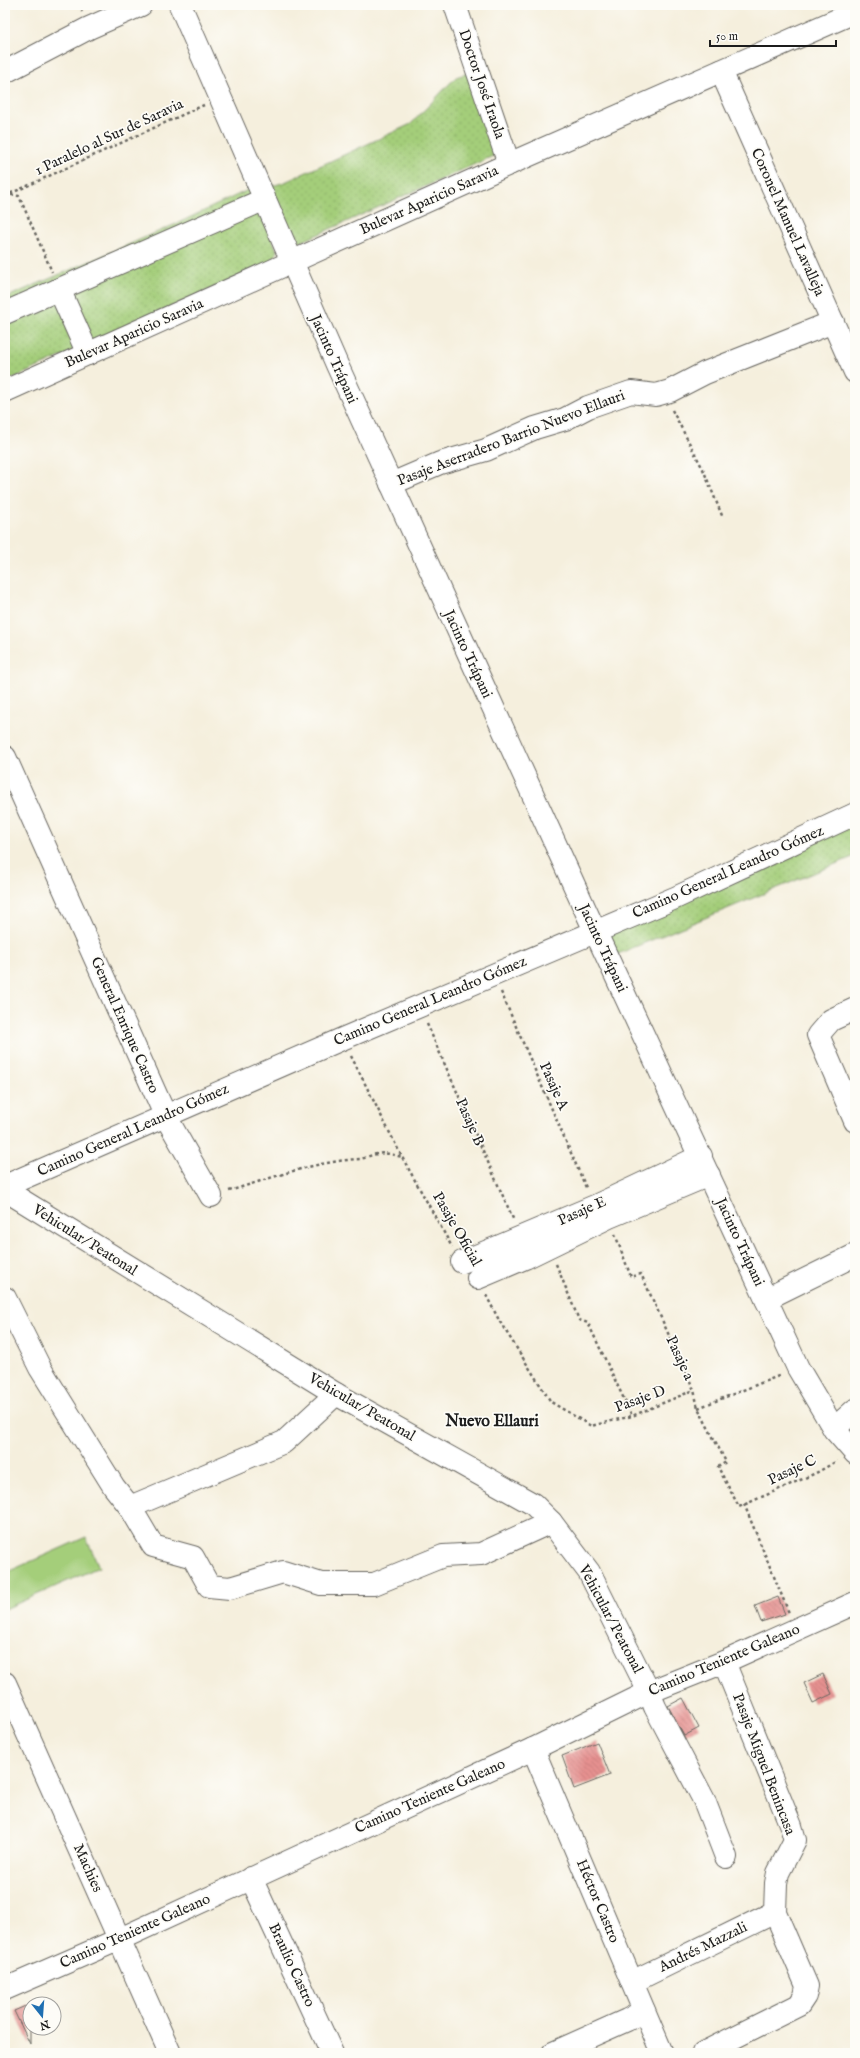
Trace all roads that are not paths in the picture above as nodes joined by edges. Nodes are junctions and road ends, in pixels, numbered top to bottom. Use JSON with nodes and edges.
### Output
{"nodes":[{"id":1,"x":141,"y":5,"type":"edge"},
{"id":2,"x":180,"y":5,"type":"edge"},
{"id":3,"x":455,"y":5,"type":"edge"},
{"id":4,"x":855,"y":12,"type":"edge"},
{"id":5,"x":5,"y":72,"type":"edge"},
{"id":6,"x":721,"y":72,"type":"junction"},
{"id":7,"x":509,"y":164,"type":"junction"},
{"id":8,"x":263,"y":200,"type":"junction"},
{"id":9,"x":292,"y":262,"type":"junction"},
{"id":10,"x":60,"y":289,"type":"junction"},
{"id":11,"x":5,"y":313,"type":"edge"},
{"id":12,"x":833,"y":322,"type":"junction"},
{"id":13,"x":88,"y":354,"type":"junction"},
{"id":14,"x":855,"y":372,"type":"edge"},
{"id":15,"x":5,"y":391,"type":"edge"},
{"id":16,"x":391,"y":484,"type":"junction"},
{"id":17,"x":5,"y":757,"type":"edge"},
{"id":18,"x":855,"y":814,"type":"edge"},
{"id":19,"x":595,"y":931,"type":"junction"},
{"id":20,"x":855,"y":1009,"type":"edge"},
{"id":21,"x":166,"y":1117,"type":"junction"},
{"id":22,"x":855,"y":1121,"type":"edge"},
{"id":23,"x":705,"y":1165,"type":"junction"},
{"id":24,"x":5,"y":1186,"type":"edge"},
{"id":25,"x":5,"y":1190,"type":"edge"},
{"id":26,"x":211,"y":1196,"type":"road end"},
{"id":27,"x":602,"y":1212,"type":"junction"},
{"id":28,"x":523,"y":1248,"type":"junction"},
{"id":29,"x":855,"y":1255,"type":"edge"},
{"id":30,"x":462,"y":1262,"type":"road end"},
{"id":31,"x":478,"y":1278,"type":"road end"},
{"id":32,"x":5,"y":1298,"type":"edge"},
{"id":33,"x":766,"y":1299,"type":"junction"},
{"id":34,"x":336,"y":1394,"type":"junction"},
{"id":35,"x":855,"y":1410,"type":"edge"},
{"id":36,"x":834,"y":1429,"type":"junction"},
{"id":37,"x":854,"y":1452,"type":"edge"},
{"id":38,"x":130,"y":1507,"type":"junction"},
{"id":39,"x":551,"y":1522,"type":"junction"},
{"id":40,"x":855,"y":1603,"type":"edge"},
{"id":41,"x":724,"y":1662,"type":"junction"},
{"id":42,"x":5,"y":1683,"type":"edge"},
{"id":43,"x":649,"y":1692,"type":"junction"},
{"id":44,"x":533,"y":1749,"type":"junction"},
{"id":45,"x":726,"y":1857,"type":"dead end"},
{"id":46,"x":251,"y":1878,"type":"junction"},
{"id":47,"x":775,"y":1912,"type":"junction"},
{"id":48,"x":120,"y":1939,"type":"junction"},
{"id":49,"x":632,"y":1982,"type":"junction"},
{"id":50,"x":5,"y":1989,"type":"edge"},
{"id":51,"x":644,"y":2011,"type":"junction"},
{"id":52,"x":170,"y":2053,"type":"edge"},
{"id":53,"x":332,"y":2053,"type":"edge"},
{"id":54,"x":553,"y":2053,"type":"edge"},
{"id":55,"x":662,"y":2053,"type":"edge"},
{"id":56,"x":703,"y":2053,"type":"edge"}],
"edges":[{"from":1,"to":5,"type":"street"},
{"from":2,"to":8,"type":"street","name":"Jacinto Trápani"},
{"from":3,"to":7,"type":"street","name":"Doctor José Iraola"},
{"from":4,"to":6,"type":"street","name":"Bulevar Aparicio Saravia"},
{"from":6,"to":7,"type":"street","name":"Bulevar Aparicio Saravia"},
{"from":6,"to":12,"type":"street","name":"Coronel Manuel Lavalleja"},
{"from":7,"to":9,"type":"street","name":"Bulevar Aparicio Saravia"},
{"from":8,"to":9,"type":"street","name":"Jacinto Trápani"},
{"from":8,"to":10,"type":"street"},
{"from":9,"to":13,"type":"street","name":"Bulevar Aparicio Saravia"},
{"from":9,"to":16,"type":"street","name":"Jacinto Trápani"},
{"from":10,"to":11,"type":"street"},
{"from":10,"to":13,"type":"street"},
{"from":12,"to":14,"type":"street","name":"Coronel Manuel Lavalleja"},
{"from":12,"to":16,"type":"street","name":"Pasaje Aserradero Barrio Nuevo Ellauri"},
{"from":13,"to":15,"type":"street","name":"Bulevar Aparicio Saravia"},
{"from":16,"to":19,"type":"street","name":"Jacinto Trápani"},
{"from":17,"to":21,"type":"street","name":"General Enrique Castro"},
{"from":18,"to":19,"type":"street","name":"Camino General Leandro Gómez"},
{"from":19,"to":21,"type":"street","name":"Camino General Leandro Gómez"},
{"from":19,"to":23,"type":"street","name":"Jacinto Trápani"},
{"from":20,"to":22,"type":"street"},
{"from":21,"to":24,"type":"street","name":"Camino General Leandro Gómez"},
{"from":21,"to":26,"type":"street","name":"General Enrique Castro"},
{"from":23,"to":27,"type":"street","name":"Pasaje E"},
{"from":23,"to":33,"type":"street","name":"Jacinto Trápani"},
{"from":25,"to":34,"type":"street","name":"Vehicular/ Peatonal"},
{"from":27,"to":28,"type":"street","name":"Pasaje E"},
{"from":27,"to":28,"type":"street","name":"Pasaje E"},
{"from":28,"to":30,"type":"street","name":"Pasaje E"},
{"from":28,"to":31,"type":"street","name":"Pasaje E"},
{"from":29,"to":33,"type":"street","name":"Jacinto Trápani"},
{"from":32,"to":38,"type":"street"},
{"from":33,"to":36,"type":"street","name":"Jacinto Trápani"},
{"from":34,"to":38,"type":"street"},
{"from":34,"to":39,"type":"street","name":"Vehicular/ Peatonal"},
{"from":35,"to":36,"type":"street"},
{"from":36,"to":37,"type":"street","name":"Jacinto Trápani"},
{"from":38,"to":39,"type":"street"},
{"from":39,"to":43,"type":"street","name":"Vehicular/ Peatonal"},
{"from":40,"to":41,"type":"street","name":"Camino Teniente Galeano"},
{"from":41,"to":43,"type":"street","name":"Camino Teniente Galeano"},
{"from":41,"to":47,"type":"street","name":"Pasaje Miguel Benincasa"},
{"from":42,"to":48,"type":"street","name":"Machies"},
{"from":43,"to":44,"type":"street","name":"Camino Teniente Galeano"},
{"from":43,"to":45,"type":"street","name":"Vehicular/ Peatonal"},
{"from":44,"to":46,"type":"street","name":"Camino Teniente Galeano"},
{"from":44,"to":49,"type":"street","name":"Héctor Castro"},
{"from":46,"to":48,"type":"street","name":"Camino Teniente Galeano"},
{"from":46,"to":53,"type":"street","name":"Braulio Castro"},
{"from":47,"to":49,"type":"street","name":"Andrés Mazzali"},
{"from":47,"to":56,"type":"street"},
{"from":48,"to":50,"type":"street","name":"Camino Teniente Galeano"},
{"from":48,"to":52,"type":"street","name":"Machies"},
{"from":49,"to":51,"type":"street","name":"Héctor Castro"},
{"from":51,"to":54,"type":"street"},
{"from":51,"to":55,"type":"street","name":"Héctor Castro"}]}
